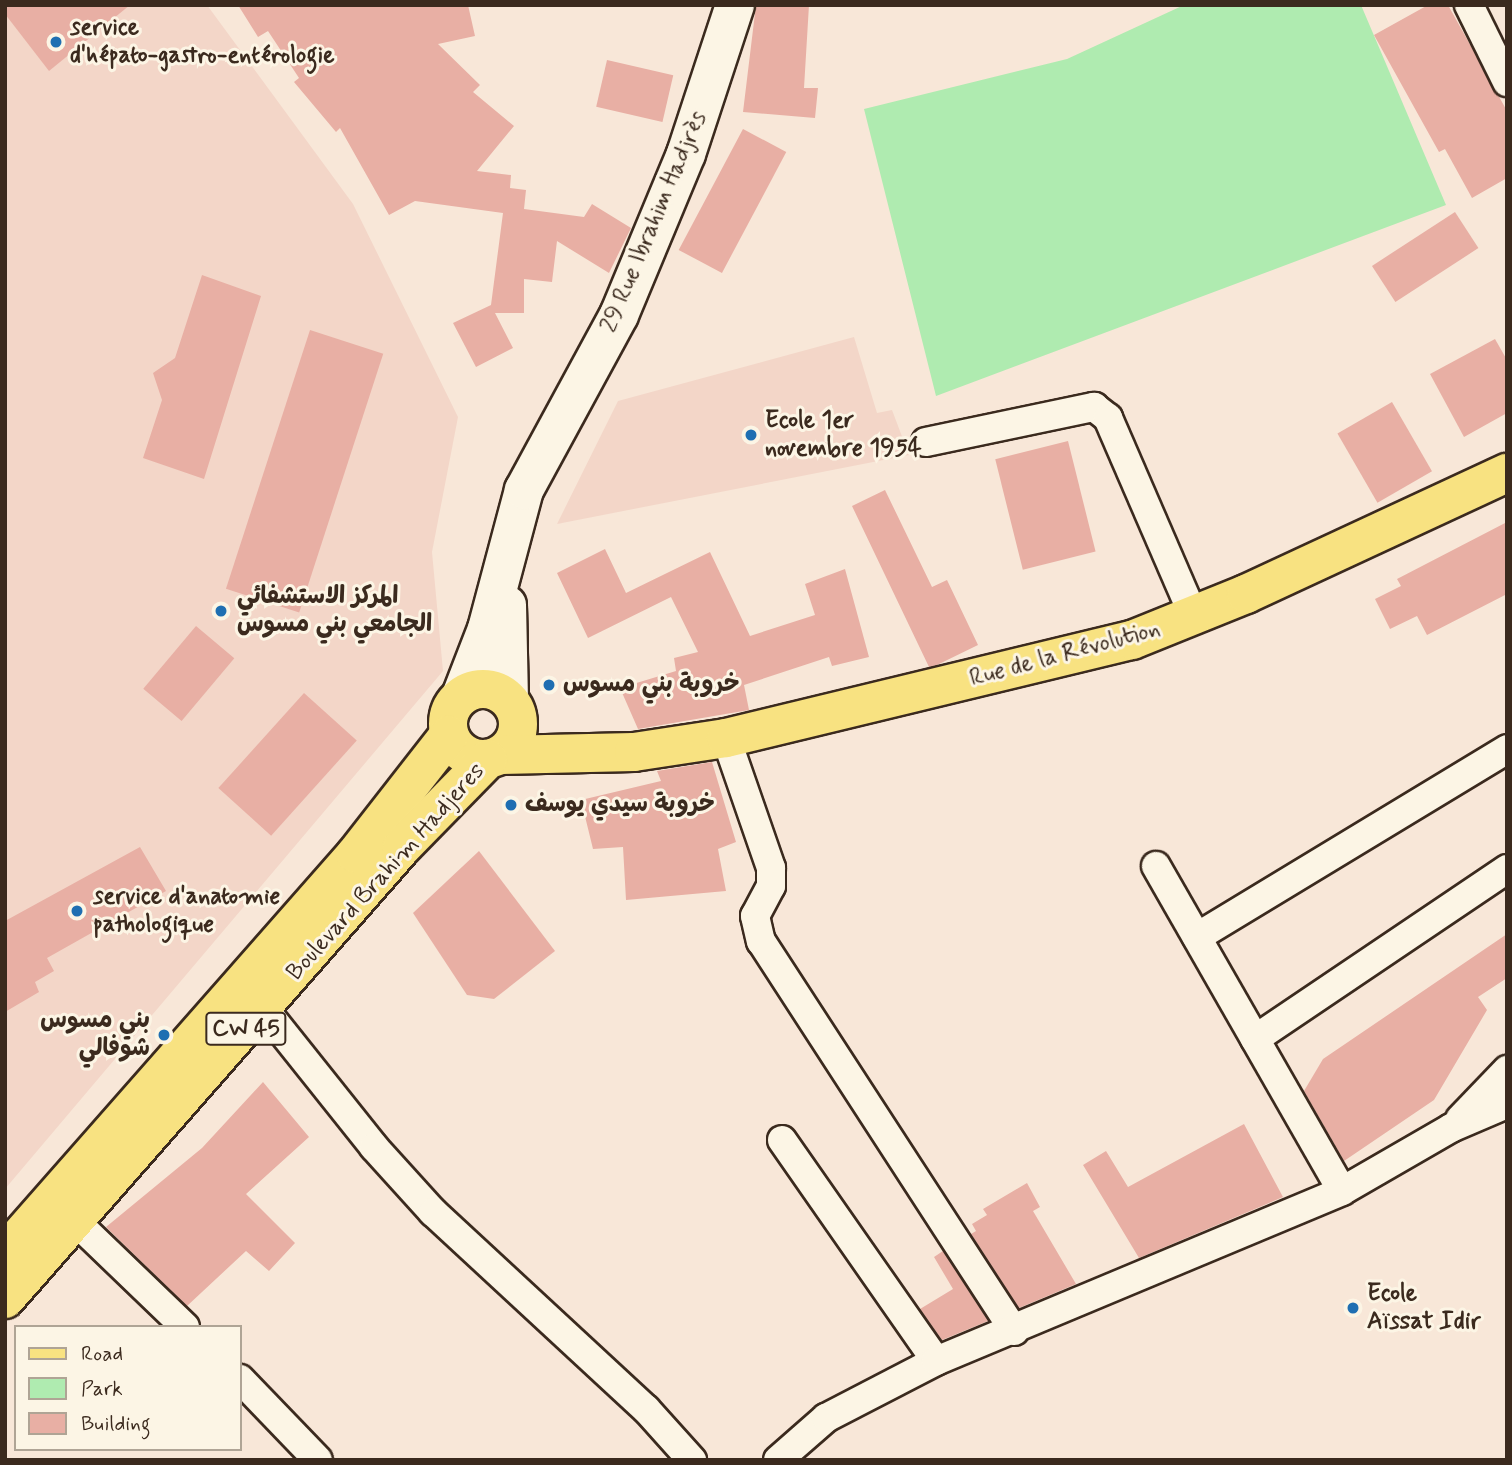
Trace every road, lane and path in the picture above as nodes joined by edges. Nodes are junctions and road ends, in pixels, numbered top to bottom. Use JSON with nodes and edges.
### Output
{"nodes":[{"id":1,"x":736,"y":5,"type":"edge"},
{"id":2,"x":1469,"y":5,"type":"edge"},
{"id":3,"x":1507,"y":82,"type":"edge"},
{"id":4,"x":926,"y":442,"type":"dead end"},
{"id":5,"x":1507,"y":472,"type":"edge"},
{"id":6,"x":508,"y":547,"type":"junction"},
{"id":7,"x":1194,"y":617,"type":"junction"},
{"id":8,"x":461,"y":696,"type":"junction"},
{"id":9,"x":514,"y":710,"type":"junction"},
{"id":10,"x":449,"y":735,"type":"junction"},
{"id":11,"x":726,"y":738,"type":"junction"},
{"id":12,"x":1507,"y":749,"type":"edge"},
{"id":13,"x":598,"y":754,"type":"junction"},
{"id":14,"x":494,"y":757,"type":"junction"},
{"id":15,"x":1156,"y":866,"type":"dead end"},
{"id":16,"x":1507,"y":869,"type":"edge"},
{"id":17,"x":1197,"y":937,"type":"junction"},
{"id":18,"x":264,"y":1009,"type":"junction"},
{"id":19,"x":1255,"y":1039,"type":"junction"},
{"id":20,"x":1507,"y":1070,"type":"edge"},
{"id":21,"x":1507,"y":1104,"type":"edge"},
{"id":22,"x":1451,"y":1128,"type":"junction"},
{"id":23,"x":782,"y":1140,"type":"dead end"},
{"id":24,"x":1342,"y":1191,"type":"junction"},
{"id":25,"x":74,"y":1220,"type":"junction"},
{"id":26,"x":5,"y":1253,"type":"edge"},
{"id":27,"x":5,"y":1299,"type":"edge"},
{"id":28,"x":183,"y":1325,"type":"edge"},
{"id":29,"x":1013,"y":1331,"type":"junction"},
{"id":30,"x":936,"y":1361,"type":"junction"},
{"id":31,"x":242,"y":1381,"type":"edge"},
{"id":32,"x":318,"y":1460,"type":"edge"},
{"id":33,"x":692,"y":1460,"type":"edge"},
{"id":34,"x":778,"y":1460,"type":"edge"}],
"edges":[{"from":1,"to":6,"type":"main road","name":"29 Rue Ibrahim Hadjrès"},
{"from":2,"to":3,"type":"street"},
{"from":4,"to":7,"type":"street"},
{"from":5,"to":7,"type":"main road","name":"Rue de la Révolution"},
{"from":6,"to":8,"type":"main road","name":"29 Rue Ibrahim Hadjrès"},
{"from":6,"to":9,"type":"main road","name":"29 Rue Ibrahim Hadjrès"},
{"from":7,"to":11,"type":"main road","name":"Rue de la Révolution"},
{"from":8,"to":9,"type":"main road"},
{"from":8,"to":10,"type":"main road"},
{"from":9,"to":13,"type":"main road"},
{"from":9,"to":14,"type":"main road"},
{"from":10,"to":14,"type":"main road"},
{"from":10,"to":26,"type":"main road","name":"Boulevard Brahim Hadjeres","number":"CW 45"},
{"from":11,"to":13,"type":"main road","name":"Rue de la Révolution"},
{"from":11,"to":29,"type":"street"},
{"from":12,"to":17,"type":"street"},
{"from":13,"to":14,"type":"main road","name":"Rue de la Révolution"},
{"from":14,"to":18,"type":"main road","name":"Boulevard Brahim Hadjeres","number":"CW 45"},
{"from":15,"to":17,"type":"street"},
{"from":16,"to":19,"type":"street"},
{"from":17,"to":19,"type":"street"},
{"from":18,"to":25,"type":"main road","name":"Boulevard Brahim Hadjeres","number":"CW 45"},
{"from":18,"to":33,"type":"street"},
{"from":19,"to":24,"type":"street"},
{"from":20,"to":22,"type":"street"},
{"from":21,"to":22,"type":"street"},
{"from":22,"to":24,"type":"street"},
{"from":23,"to":30,"type":"street"},
{"from":24,"to":29,"type":"street"},
{"from":25,"to":27,"type":"main road","name":"Boulevard Brahim Hadjeres","number":"CW 45"},
{"from":25,"to":28,"type":"street"},
{"from":29,"to":30,"type":"street"},
{"from":30,"to":34,"type":"street"},
{"from":31,"to":32,"type":"street"}]}
